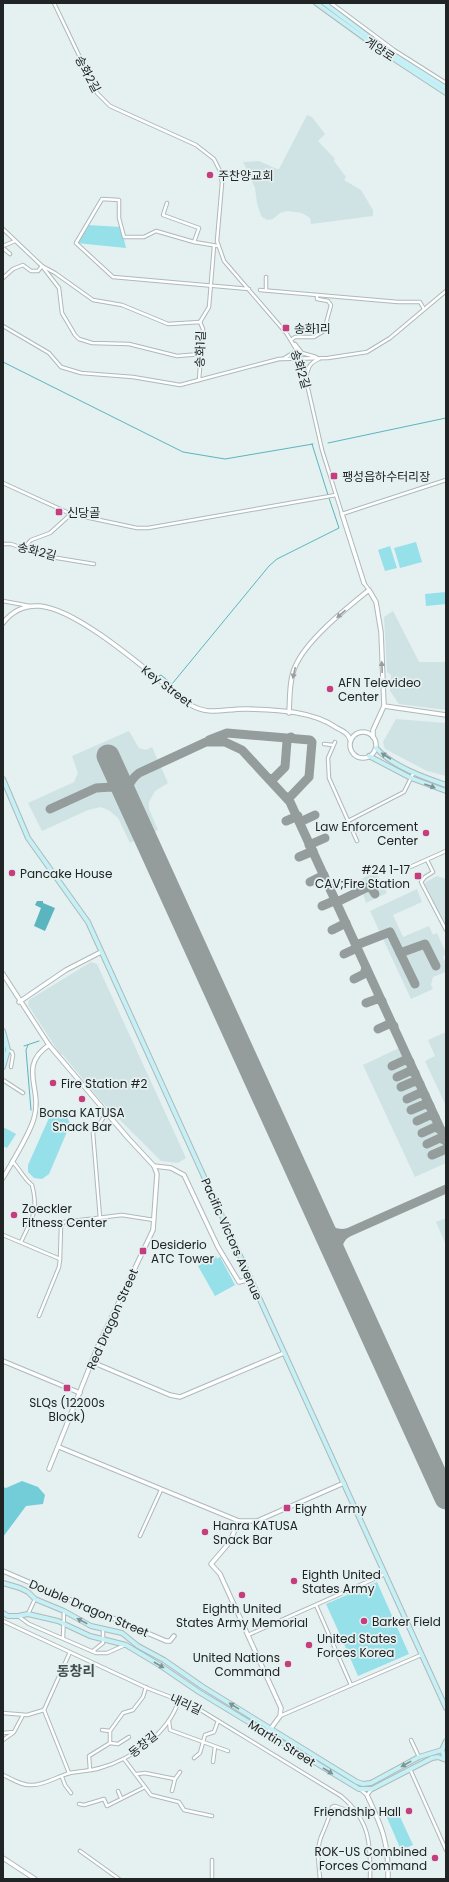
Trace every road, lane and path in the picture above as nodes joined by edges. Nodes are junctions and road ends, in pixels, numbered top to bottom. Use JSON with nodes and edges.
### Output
{"nodes":[{"id":1,"x":54,"y":3,"type":"edge"},
{"id":2,"x":316,"y":3,"type":"edge"},
{"id":3,"x":324,"y":3,"type":"edge"},
{"id":4,"x":331,"y":3,"type":"edge"},
{"id":5,"x":446,"y":83,"type":"edge"},
{"id":6,"x":446,"y":88,"type":"edge"},
{"id":7,"x":446,"y":93,"type":"edge"},
{"id":8,"x":167,"y":203,"type":"dead end"},
{"id":9,"x":3,"y":229,"type":"edge"},
{"id":10,"x":16,"y":240,"type":"junction"},
{"id":11,"x":194,"y":242,"type":"junction"},
{"id":12,"x":214,"y":246,"type":"junction"},
{"id":13,"x":218,"y":246,"type":"junction"},
{"id":14,"x":3,"y":247,"type":"edge"},
{"id":15,"x":10,"y":254,"type":"dead end"},
{"id":16,"x":42,"y":266,"type":"junction"},
{"id":17,"x":266,"y":277,"type":"dead end"},
{"id":18,"x":3,"y":278,"type":"edge"},
{"id":19,"x":211,"y":286,"type":"junction"},
{"id":20,"x":249,"y":289,"type":"junction"},
{"id":21,"x":260,"y":290,"type":"dead end"},
{"id":22,"x":266,"y":290,"type":"junction"},
{"id":23,"x":446,"y":291,"type":"edge"},
{"id":24,"x":317,"y":295,"type":"junction"},
{"id":25,"x":424,"y":309,"type":"junction"},
{"id":26,"x":200,"y":322,"type":"junction"},
{"id":27,"x":3,"y":326,"type":"edge"},
{"id":28,"x":291,"y":339,"type":"junction"},
{"id":29,"x":296,"y":351,"type":"junction"},
{"id":30,"x":200,"y":354,"type":"junction"},
{"id":31,"x":321,"y":358,"type":"junction"},
{"id":32,"x":283,"y":359,"type":"junction"},
{"id":33,"x":300,"y":359,"type":"junction"},
{"id":34,"x":199,"y":380,"type":"junction"},
{"id":35,"x":306,"y":380,"type":"junction"},
{"id":36,"x":446,"y":480,"type":"edge"},
{"id":37,"x":3,"y":483,"type":"edge"},
{"id":38,"x":336,"y":495,"type":"junction"},
{"id":39,"x":71,"y":514,"type":"junction"},
{"id":40,"x":342,"y":514,"type":"junction"},
{"id":41,"x":3,"y":544,"type":"edge"},
{"id":42,"x":24,"y":548,"type":"junction"},
{"id":43,"x":94,"y":564,"type":"dead end"},
{"id":44,"x":364,"y":583,"type":"joint"},
{"id":45,"x":369,"y":590,"type":"junction"},
{"id":46,"x":3,"y":601,"type":"edge"},
{"id":47,"x":32,"y":606,"type":"junction"},
{"id":48,"x":3,"y":623,"type":"edge"},
{"id":49,"x":384,"y":706,"type":"junction"},
{"id":50,"x":289,"y":713,"type":"junction"},
{"id":51,"x":446,"y":715,"type":"edge"},
{"id":52,"x":373,"y":730,"type":"junction"},
{"id":53,"x":367,"y":732,"type":"junction"},
{"id":54,"x":348,"y":735,"type":"junction"},
{"id":55,"x":354,"y":736,"type":"junction"},
{"id":56,"x":373,"y":737,"type":"junction"},
{"id":57,"x":350,"y":740,"type":"junction"},
{"id":58,"x":335,"y":742,"type":"dead end"},
{"id":59,"x":324,"y":744,"type":"dead end"},
{"id":60,"x":333,"y":745,"type":"junction"},
{"id":61,"x":376,"y":748,"type":"junction"},
{"id":62,"x":370,"y":756,"type":"junction"},
{"id":63,"x":414,"y":772,"type":"junction"},
{"id":64,"x":411,"y":778,"type":"junction"},
{"id":65,"x":3,"y":779,"type":"edge"},
{"id":66,"x":446,"y":785,"type":"edge"},
{"id":67,"x":446,"y":791,"type":"edge"},
{"id":68,"x":348,"y":821,"type":"junction"},
{"id":69,"x":357,"y":841,"type":"dead end"},
{"id":70,"x":446,"y":851,"type":"edge"},
{"id":71,"x":427,"y":860,"type":"junction"},
{"id":72,"x":408,"y":868,"type":"dead end"},
{"id":73,"x":446,"y":930,"type":"edge"},
{"id":74,"x":101,"y":952,"type":"junction"},
{"id":75,"x":3,"y":974,"type":"edge"},
{"id":76,"x":19,"y":1002,"type":"junction"},
{"id":77,"x":3,"y":1031,"type":"edge"},
{"id":78,"x":4,"y":1039,"type":"edge"},
{"id":79,"x":49,"y":1045,"type":"junction"},
{"id":80,"x":8,"y":1050,"type":"junction"},
{"id":81,"x":3,"y":1058,"type":"edge"},
{"id":82,"x":3,"y":1067,"type":"edge"},
{"id":83,"x":11,"y":1067,"type":"dead end"},
{"id":84,"x":3,"y":1080,"type":"edge"},
{"id":85,"x":23,"y":1093,"type":"dead end"},
{"id":86,"x":106,"y":1114,"type":"junction"},
{"id":87,"x":12,"y":1161,"type":"junction"},
{"id":88,"x":154,"y":1166,"type":"junction"},
{"id":89,"x":3,"y":1178,"type":"edge"},
{"id":90,"x":100,"y":1218,"type":"junction"},
{"id":91,"x":154,"y":1220,"type":"junction"},
{"id":92,"x":3,"y":1235,"type":"edge"},
{"id":93,"x":21,"y":1242,"type":"junction"},
{"id":94,"x":60,"y":1259,"type":"junction"},
{"id":95,"x":250,"y":1279,"type":"junction"},
{"id":96,"x":39,"y":1316,"type":"dead end"},
{"id":97,"x":284,"y":1353,"type":"junction"},
{"id":98,"x":3,"y":1361,"type":"edge"},
{"id":99,"x":92,"y":1362,"type":"junction"},
{"id":100,"x":80,"y":1393,"type":"junction"},
{"id":101,"x":59,"y":1447,"type":"junction"},
{"id":102,"x":49,"y":1469,"type":"dead end"},
{"id":103,"x":344,"y":1483,"type":"junction"},
{"id":104,"x":161,"y":1490,"type":"junction"},
{"id":105,"x":239,"y":1522,"type":"junction"},
{"id":106,"x":140,"y":1536,"type":"dead end"},
{"id":107,"x":3,"y":1571,"type":"edge"},
{"id":108,"x":385,"y":1574,"type":"junction"},
{"id":109,"x":3,"y":1584,"type":"edge"},
{"id":110,"x":35,"y":1599,"type":"junction"},
{"id":111,"x":316,"y":1605,"type":"junction"},
{"id":112,"x":64,"y":1611,"type":"junction"},
{"id":113,"x":3,"y":1613,"type":"edge"},
{"id":114,"x":28,"y":1614,"type":"junction"},
{"id":115,"x":18,"y":1616,"type":"junction"},
{"id":116,"x":3,"y":1621,"type":"edge"},
{"id":117,"x":63,"y":1622,"type":"junction"},
{"id":118,"x":103,"y":1629,"type":"junction"},
{"id":119,"x":248,"y":1635,"type":"junction"},
{"id":120,"x":174,"y":1636,"type":"dead end"},
{"id":121,"x":64,"y":1639,"type":"junction"},
{"id":122,"x":104,"y":1639,"type":"junction"},
{"id":123,"x":126,"y":1645,"type":"junction"},
{"id":124,"x":92,"y":1651,"type":"junction"},
{"id":125,"x":70,"y":1652,"type":"junction"},
{"id":126,"x":422,"y":1655,"type":"junction"},
{"id":127,"x":351,"y":1685,"type":"junction"},
{"id":128,"x":146,"y":1687,"type":"junction"},
{"id":129,"x":179,"y":1700,"type":"junction"},
{"id":130,"x":446,"y":1708,"type":"edge"},
{"id":131,"x":44,"y":1710,"type":"junction"},
{"id":132,"x":3,"y":1713,"type":"edge"},
{"id":133,"x":23,"y":1715,"type":"junction"},
{"id":134,"x":280,"y":1716,"type":"junction"},
{"id":135,"x":168,"y":1720,"type":"junction"},
{"id":136,"x":218,"y":1721,"type":"junction"},
{"id":137,"x":271,"y":1729,"type":"junction"},
{"id":138,"x":102,"y":1730,"type":"dead end"},
{"id":139,"x":110,"y":1731,"type":"junction"},
{"id":140,"x":14,"y":1732,"type":"junction"},
{"id":141,"x":3,"y":1733,"type":"edge"},
{"id":142,"x":267,"y":1734,"type":"junction"},
{"id":143,"x":129,"y":1737,"type":"dead end"},
{"id":144,"x":3,"y":1738,"type":"edge"},
{"id":145,"x":411,"y":1740,"type":"dead end"},
{"id":146,"x":446,"y":1741,"type":"edge"},
{"id":147,"x":203,"y":1742,"type":"junction"},
{"id":148,"x":110,"y":1743,"type":"junction"},
{"id":149,"x":215,"y":1747,"type":"junction"},
{"id":150,"x":442,"y":1750,"type":"junction"},
{"id":151,"x":228,"y":1751,"type":"dead end"},
{"id":152,"x":419,"y":1757,"type":"junction"},
{"id":153,"x":194,"y":1758,"type":"dead end"},
{"id":154,"x":124,"y":1759,"type":"junction"},
{"id":155,"x":446,"y":1760,"type":"edge"},
{"id":156,"x":213,"y":1762,"type":"dead end"},
{"id":157,"x":410,"y":1769,"type":"junction"},
{"id":158,"x":90,"y":1770,"type":"junction"},
{"id":159,"x":180,"y":1772,"type":"dead end"},
{"id":160,"x":69,"y":1773,"type":"junction"},
{"id":161,"x":137,"y":1774,"type":"junction"},
{"id":162,"x":3,"y":1776,"type":"edge"},
{"id":163,"x":62,"y":1777,"type":"junction"},
{"id":164,"x":175,"y":1779,"type":"junction"},
{"id":165,"x":145,"y":1787,"type":"junction"},
{"id":166,"x":359,"y":1789,"type":"junction"},
{"id":167,"x":372,"y":1789,"type":"junction"},
{"id":168,"x":172,"y":1791,"type":"dead end"},
{"id":169,"x":118,"y":1792,"type":"dead end"},
{"id":170,"x":71,"y":1793,"type":"dead end"},
{"id":171,"x":367,"y":1795,"type":"junction"},
{"id":172,"x":121,"y":1798,"type":"junction"},
{"id":173,"x":79,"y":1804,"type":"dead end"},
{"id":174,"x":355,"y":1810,"type":"junction"},
{"id":175,"x":212,"y":1816,"type":"dead end"},
{"id":176,"x":446,"y":1850,"type":"edge"},
{"id":177,"x":80,"y":1851,"type":"dead end"},
{"id":178,"x":3,"y":1858,"type":"edge"},
{"id":179,"x":212,"y":1860,"type":"dead end"},
{"id":180,"x":35,"y":1879,"type":"edge"},
{"id":181,"x":119,"y":1879,"type":"edge"},
{"id":182,"x":212,"y":1879,"type":"edge"},
{"id":183,"x":320,"y":1879,"type":"edge"},
{"id":184,"x":370,"y":1879,"type":"edge"},
{"id":185,"x":388,"y":1879,"type":"edge"}],
"edges":[{"from":1,"to":13,"type":"street","name":"송화2길"},
{"from":2,"to":7,"type":"main road","name":"계양로"},
{"from":3,"to":6,"type":"main road"},
{"from":4,"to":5,"type":"street"},
{"from":8,"to":11,"type":"street"},
{"from":9,"to":10,"type":"street","name":"송화1길"},
{"from":10,"to":14,"type":"street"},
{"from":10,"to":16,"type":"street","name":"송화1길"},
{"from":11,"to":12,"type":"street"},
{"from":11,"to":19,"type":"street"},
{"from":12,"to":13,"type":"street"},
{"from":12,"to":19,"type":"street"},
{"from":13,"to":20,"type":"street","name":"송화2길"},
{"from":14,"to":15,"type":"street"},
{"from":16,"to":18,"type":"street"},
{"from":16,"to":26,"type":"street","name":"송화1길"},
{"from":16,"to":30,"type":"street"},
{"from":17,"to":22,"type":"street"},
{"from":19,"to":20,"type":"street"},
{"from":19,"to":26,"type":"street"},
{"from":20,"to":28,"type":"street","name":"송화2길"},
{"from":21,"to":22,"type":"street"},
{"from":22,"to":24,"type":"street"},
{"from":23,"to":25,"type":"street","name":"송화1길"},
{"from":24,"to":25,"type":"street"},
{"from":24,"to":28,"type":"street"},
{"from":25,"to":31,"type":"street","name":"송화1길"},
{"from":26,"to":30,"type":"street","name":"송화1길"},
{"from":27,"to":34,"type":"street"},
{"from":28,"to":29,"type":"street","name":"송화2길"},
{"from":28,"to":31,"type":"street"},
{"from":29,"to":32,"type":"street"},
{"from":29,"to":33,"type":"street","name":"송화2길"},
{"from":30,"to":34,"type":"street","name":"송화1길"},
{"from":31,"to":33,"type":"street","name":"송화1길"},
{"from":31,"to":35,"type":"street"},
{"from":32,"to":33,"type":"street","name":"송화1길"},
{"from":32,"to":34,"type":"street","name":"송화1길"},
{"from":33,"to":35,"type":"street","name":"송화2길"},
{"from":35,"to":38,"type":"street","name":"송화2길"},
{"from":36,"to":40,"type":"street"},
{"from":37,"to":39,"type":"street"},
{"from":38,"to":39,"type":"street"},
{"from":38,"to":40,"type":"street","name":"송화2길"},
{"from":39,"to":42,"type":"street"},
{"from":40,"to":44,"type":"street"},
{"from":41,"to":42,"type":"street","name":"송화2길"},
{"from":42,"to":43,"type":"street","name":"송화2길"},
{"from":44,"to":45,"type":"street"},
{"from":49,"to":45,"type":"street","one_way":true},
{"from":45,"to":50,"type":"street","one_way":true},
{"from":46,"to":47,"type":"street"},
{"from":47,"to":48,"type":"street"},
{"from":47,"to":50,"type":"street","name":"Key Street"},
{"from":49,"to":51,"type":"street"},
{"from":49,"to":52,"type":"street"},
{"from":50,"to":54,"type":"street","name":"Key Street"},
{"from":52,"to":53,"type":"street"},
{"from":52,"to":56,"type":"street"},
{"from":53,"to":55,"type":"street"},
{"from":53,"to":56,"type":"street"},
{"from":54,"to":55,"type":"street"},
{"from":54,"to":57,"type":"street"},
{"from":55,"to":57,"type":"street"},
{"from":56,"to":61,"type":"street"},
{"from":57,"to":62,"type":"street"},
{"from":58,"to":60,"type":"street"},
{"from":59,"to":60,"type":"street"},
{"from":60,"to":68,"type":"street"},
{"from":61,"to":62,"type":"street"},
{"from":63,"to":61,"type":"main road","one_way":true},
{"from":62,"to":64,"type":"main road"},
{"from":63,"to":64,"type":"street"},
{"from":63,"to":66,"type":"main road"},
{"from":64,"to":67,"type":"main road","one_way":true},
{"from":64,"to":68,"type":"street"},
{"from":65,"to":74,"type":"main road","name":"Pacific Victors Avenue"},
{"from":68,"to":69,"type":"street"},
{"from":70,"to":71,"type":"street"},
{"from":71,"to":72,"type":"street"},
{"from":71,"to":73,"type":"street"},
{"from":74,"to":76,"type":"street"},
{"from":74,"to":95,"type":"main road","name":"Pacific Victors Avenue"},
{"from":75,"to":76,"type":"street"},
{"from":76,"to":79,"type":"street"},
{"from":77,"to":78,"type":"main road"},
{"from":78,"to":80,"type":"main road"},
{"from":78,"to":81,"type":"main road"},
{"from":79,"to":86,"type":"street"},
{"from":79,"to":87,"type":"street"},
{"from":80,"to":82,"type":"main road"},
{"from":80,"to":83,"type":"street"},
{"from":84,"to":85,"type":"street"},
{"from":86,"to":88,"type":"street"},
{"from":86,"to":90,"type":"street"},
{"from":87,"to":89,"type":"street"},
{"from":87,"to":93,"type":"street"},
{"from":88,"to":91,"type":"street","name":"Red Dragon Street"},
{"from":88,"to":95,"type":"street"},
{"from":90,"to":91,"type":"street"},
{"from":90,"to":94,"type":"street"},
{"from":91,"to":99,"type":"street","name":"Red Dragon Street"},
{"from":92,"to":93,"type":"street"},
{"from":93,"to":94,"type":"street"},
{"from":94,"to":96,"type":"street"},
{"from":95,"to":97,"type":"main road","name":"Pacific Victors Avenue"},
{"from":97,"to":99,"type":"street"},
{"from":97,"to":103,"type":"main road","name":"Pacific Victors Avenue"},
{"from":98,"to":100,"type":"street"},
{"from":99,"to":100,"type":"street","name":"Red Dragon Street"},
{"from":100,"to":101,"type":"street","name":"Red Dragon Street"},
{"from":101,"to":102,"type":"street","name":"Red Dragon Street"},
{"from":101,"to":104,"type":"street"},
{"from":103,"to":105,"type":"street"},
{"from":103,"to":108,"type":"main road","name":"Pacific Victors Avenue"},
{"from":104,"to":105,"type":"street"},
{"from":104,"to":106,"type":"street"},
{"from":105,"to":119,"type":"street"},
{"from":107,"to":120,"type":"street","name":"Double Dragon Street"},
{"from":108,"to":111,"type":"street"},
{"from":108,"to":126,"type":"main road","name":"Pacific Victors Avenue"},
{"from":109,"to":110,"type":"main road","name":"Martin Street"},
{"from":110,"to":112,"type":"main road","name":"Martin Street"},
{"from":110,"to":114,"type":"street"},
{"from":111,"to":119,"type":"street"},
{"from":111,"to":127,"type":"street"},
{"from":112,"to":117,"type":"street"},
{"from":118,"to":112,"type":"main road","name":"Martin Street","one_way":true},
{"from":113,"to":115,"type":"main road"},
{"from":114,"to":115,"type":"main road"},
{"from":114,"to":117,"type":"main road","name":"Martin Street"},
{"from":115,"to":121,"type":"street"},
{"from":116,"to":125,"type":"street","name":"내리길"},
{"from":117,"to":121,"type":"street"},
{"from":117,"to":122,"type":"main road","name":"Martin Street"},
{"from":118,"to":122,"type":"street"},
{"from":137,"to":118,"type":"main road","name":"Martin Street","one_way":true},
{"from":119,"to":134,"type":"street"},
{"from":121,"to":124,"type":"street"},
{"from":122,"to":123,"type":"main road","name":"Martin Street"},
{"from":122,"to":124,"type":"street"},
{"from":123,"to":124,"type":"street"},
{"from":123,"to":142,"type":"main road","name":"Martin Street","one_way":true},
{"from":125,"to":128,"type":"street","name":"내리길"},
{"from":125,"to":131,"type":"street"},
{"from":126,"to":127,"type":"street"},
{"from":126,"to":130,"type":"main road","name":"Pacific Victors Avenue"},
{"from":127,"to":134,"type":"street"},
{"from":128,"to":129,"type":"street","name":"내리길"},
{"from":128,"to":139,"type":"street"},
{"from":129,"to":135,"type":"street","name":"동창길"},
{"from":129,"to":136,"type":"street","name":"내리길"},
{"from":131,"to":133,"type":"street"},
{"from":131,"to":160,"type":"street"},
{"from":132,"to":133,"type":"street"},
{"from":133,"to":140,"type":"street"},
{"from":134,"to":137,"type":"street"},
{"from":135,"to":147,"type":"street"},
{"from":135,"to":154,"type":"street","name":"동창길"},
{"from":136,"to":147,"type":"street"},
{"from":136,"to":174,"type":"street","name":"내리길"},
{"from":137,"to":142,"type":"street"},
{"from":152,"to":137,"type":"main road","name":"Martin Street","one_way":true},
{"from":138,"to":139,"type":"street"},
{"from":139,"to":148,"type":"street"},
{"from":140,"to":141,"type":"street"},
{"from":140,"to":144,"type":"street"},
{"from":142,"to":166,"type":"main road","name":"Martin Street","one_way":true},
{"from":143,"to":148,"type":"street"},
{"from":145,"to":152,"type":"street"},
{"from":146,"to":150,"type":"main road"},
{"from":147,"to":149,"type":"street"},
{"from":147,"to":153,"type":"street"},
{"from":148,"to":158,"type":"street"},
{"from":149,"to":151,"type":"street"},
{"from":149,"to":156,"type":"street"},
{"from":150,"to":152,"type":"main road","name":"Martin Street"},
{"from":150,"to":155,"type":"main road"},
{"from":154,"to":158,"type":"street","name":"동창길"},
{"from":154,"to":161,"type":"street"},
{"from":155,"to":157,"type":"main road"},
{"from":157,"to":167,"type":"main road"},
{"from":157,"to":176,"type":"street"},
{"from":158,"to":160,"type":"street","name":"동창길"},
{"from":159,"to":164,"type":"street"},
{"from":160,"to":163,"type":"street","name":"동창길"},
{"from":161,"to":164,"type":"street"},
{"from":161,"to":165,"type":"street"},
{"from":162,"to":163,"type":"street","name":"동창길"},
{"from":163,"to":170,"type":"street"},
{"from":164,"to":168,"type":"street"},
{"from":165,"to":172,"type":"street"},
{"from":165,"to":175,"type":"street"},
{"from":166,"to":167,"type":"main road"},
{"from":166,"to":171,"type":"street"},
{"from":167,"to":171,"type":"street"},
{"from":169,"to":172,"type":"street"},
{"from":171,"to":185,"type":"street"},
{"from":172,"to":173,"type":"street"},
{"from":174,"to":183,"type":"street"},
{"from":174,"to":184,"type":"street","name":"내리길"},
{"from":177,"to":181,"type":"street"},
{"from":178,"to":180,"type":"street"},
{"from":179,"to":182,"type":"street"}]}
